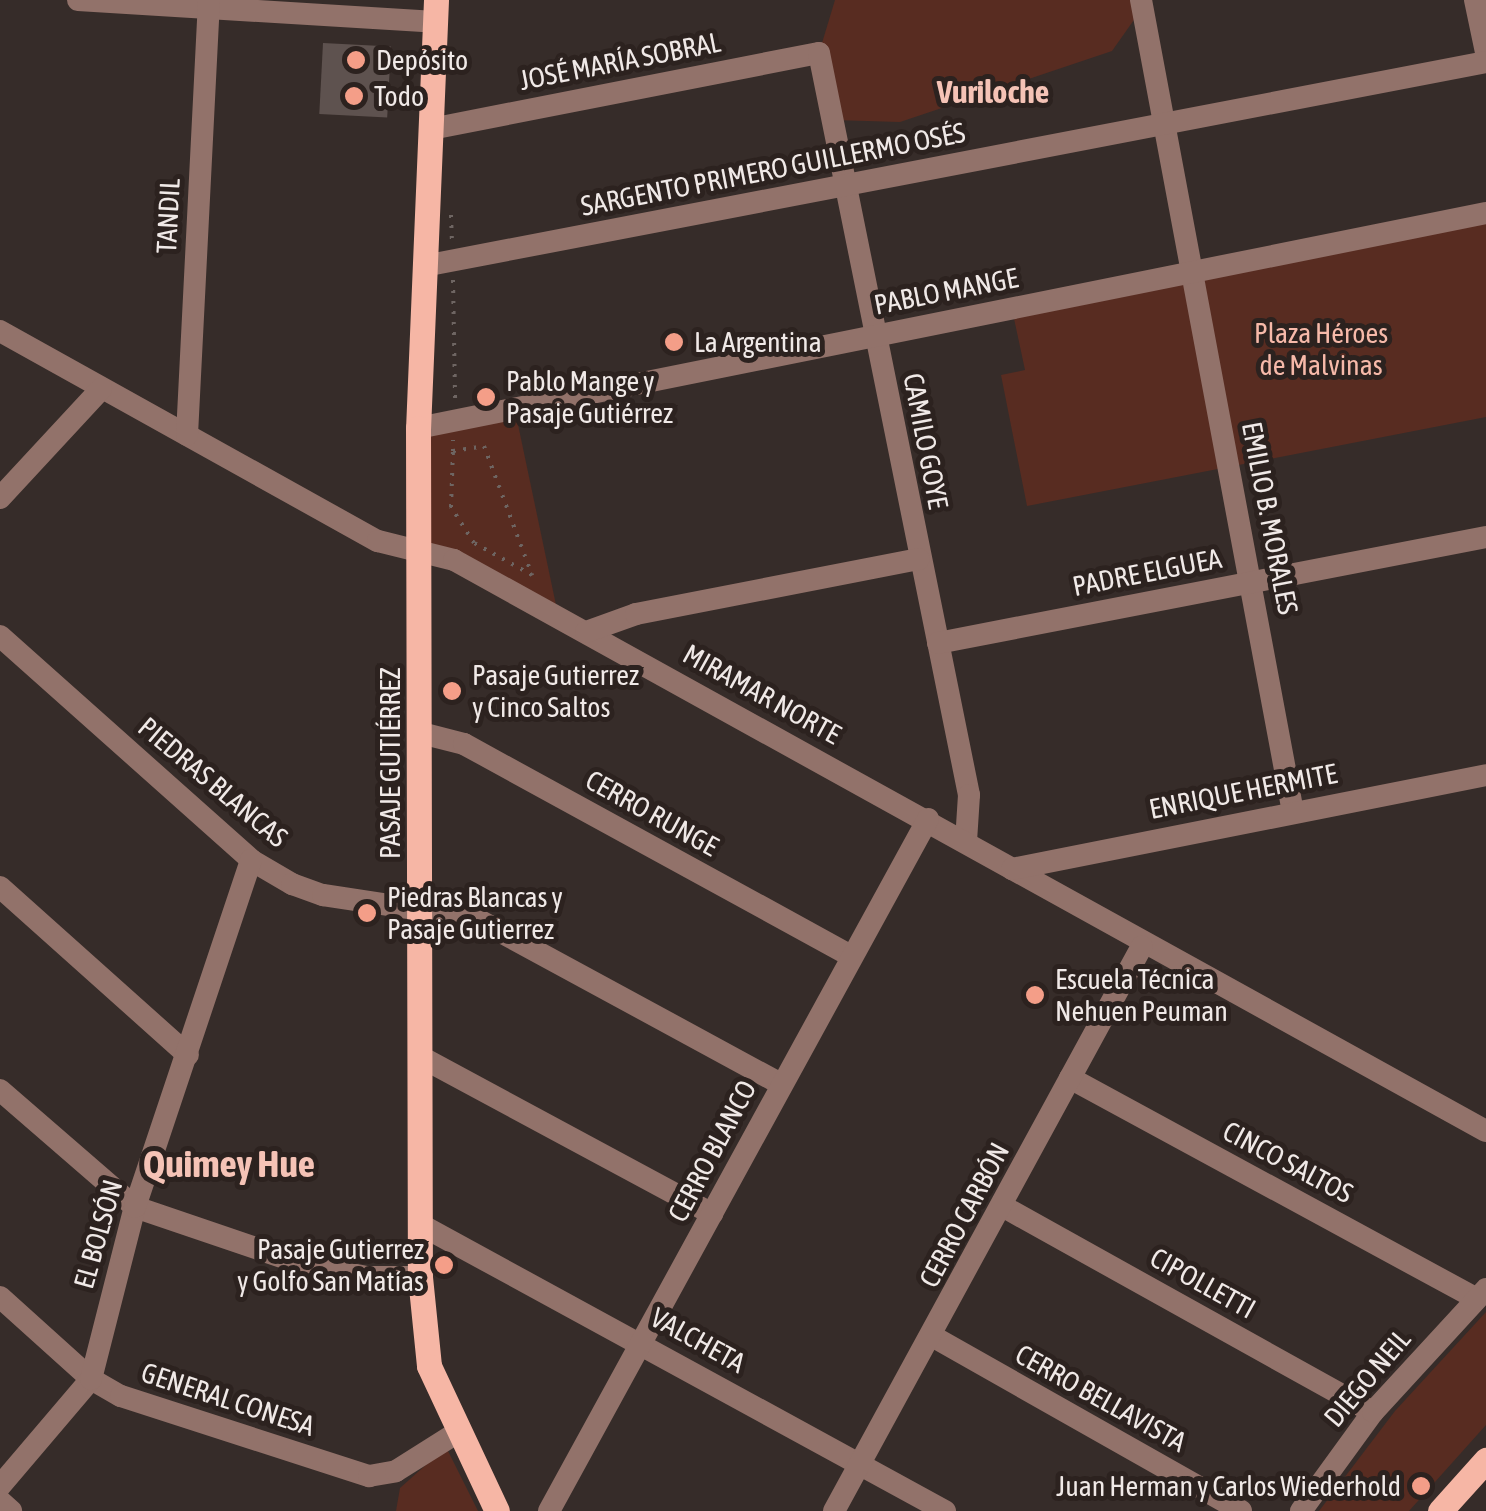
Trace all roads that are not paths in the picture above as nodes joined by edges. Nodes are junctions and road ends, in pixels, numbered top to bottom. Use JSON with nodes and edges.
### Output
{"nodes":[{"id":1,"x":78,"y":0,"type":"edge"},
{"id":2,"x":1141,"y":0,"type":"edge"},
{"id":3,"x":1475,"y":0,"type":"edge"},
{"id":4,"x":209,"y":4,"type":"edge"},
{"id":5,"x":435,"y":11,"type":"edge"},
{"id":6,"x":1486,"y":52,"type":"edge"},
{"id":7,"x":819,"y":53,"type":"joint"},
{"id":8,"x":1486,"y":62,"type":"edge"},
{"id":9,"x":1161,"y":126,"type":"junction"},
{"id":10,"x":432,"y":129,"type":"junction"},
{"id":11,"x":846,"y":185,"type":"junction"},
{"id":12,"x":1486,"y":212,"type":"edge"},
{"id":13,"x":424,"y":266,"type":"junction"},
{"id":14,"x":1190,"y":272,"type":"junction"},
{"id":15,"x":0,"y":331,"type":"edge"},
{"id":16,"x":875,"y":336,"type":"junction"},
{"id":17,"x":101,"y":389,"type":"junction"},
{"id":18,"x":418,"y":428,"type":"junction"},
{"id":19,"x":187,"y":435,"type":"junction"},
{"id":20,"x":2,"y":491,"type":"edge"},
{"id":21,"x":1486,"y":537,"type":"edge"},
{"id":22,"x":420,"y":552,"type":"junction"},
{"id":23,"x":919,"y":559,"type":"junction"},
{"id":24,"x":1252,"y":582,"type":"junction"},
{"id":25,"x":586,"y":632,"type":"junction"},
{"id":26,"x":0,"y":636,"type":"edge"},
{"id":27,"x":938,"y":644,"type":"junction"},
{"id":28,"x":421,"y":732,"type":"junction"},
{"id":29,"x":1486,"y":776,"type":"edge"},
{"id":30,"x":1293,"y":812,"type":"junction"},
{"id":31,"x":928,"y":819,"type":"junction"},
{"id":32,"x":966,"y":841,"type":"junction"},
{"id":33,"x":251,"y":860,"type":"junction"},
{"id":34,"x":1012,"y":869,"type":"junction"},
{"id":35,"x":0,"y":888,"type":"edge"},
{"id":36,"x":420,"y":906,"type":"junction"},
{"id":37,"x":1142,"y":946,"type":"junction"},
{"id":38,"x":851,"y":956,"type":"junction"},
{"id":39,"x":188,"y":1055,"type":"junction"},
{"id":40,"x":419,"y":1056,"type":"junction"},
{"id":41,"x":1070,"y":1078,"type":"junction"},
{"id":42,"x":782,"y":1084,"type":"junction"},
{"id":43,"x":0,"y":1090,"type":"edge"},
{"id":44,"x":1486,"y":1132,"type":"edge"},
{"id":45,"x":135,"y":1207,"type":"junction"},
{"id":46,"x":1004,"y":1207,"type":"junction"},
{"id":47,"x":712,"y":1214,"type":"junction"},
{"id":48,"x":420,"y":1225,"type":"junction"},
{"id":49,"x":420,"y":1278,"type":"junction"},
{"id":50,"x":1481,"y":1294,"type":"edge"},
{"id":51,"x":0,"y":1298,"type":"edge"},
{"id":52,"x":932,"y":1336,"type":"junction"},
{"id":53,"x":644,"y":1344,"type":"junction"},
{"id":54,"x":91,"y":1379,"type":"junction"},
{"id":55,"x":1373,"y":1412,"type":"junction"},
{"id":56,"x":458,"y":1432,"type":"junction"},
{"id":57,"x":1486,"y":1460,"type":"edge"},
{"id":58,"x":860,"y":1464,"type":"junction"},
{"id":59,"x":0,"y":1486,"type":"edge"},
{"id":60,"x":0,"y":1501,"type":"edge"},
{"id":61,"x":11,"y":1511,"type":"edge"},
{"id":62,"x":497,"y":1511,"type":"edge"},
{"id":63,"x":549,"y":1511,"type":"edge"},
{"id":64,"x":834,"y":1511,"type":"edge"},
{"id":65,"x":945,"y":1511,"type":"edge"},
{"id":66,"x":1242,"y":1511,"type":"edge"},
{"id":67,"x":1302,"y":1511,"type":"edge"},
{"id":68,"x":1440,"y":1511,"type":"edge"}],
"edges":[{"from":1,"to":4,"type":"street"},
{"from":2,"to":9,"type":"street","name":"EMILIO B. MORALES"},
{"from":3,"to":6,"type":"street"},
{"from":4,"to":5,"type":"street"},
{"from":4,"to":19,"type":"street","name":"TANDIL"},
{"from":5,"to":10,"type":"main road","name":"PASAJE GUTIÉRREZ"},
{"from":7,"to":10,"type":"street","name":"JOSÉ MARÍA SOBRAL"},
{"from":7,"to":11,"type":"street","name":"CAMILO GOYE"},
{"from":8,"to":9,"type":"street","name":"SARGENTO PRIMERO GUILLERMO OSÉS"},
{"from":9,"to":11,"type":"street","name":"SARGENTO PRIMERO GUILLERMO OSÉS"},
{"from":9,"to":14,"type":"street","name":"EMILIO B. MORALES"},
{"from":10,"to":13,"type":"main road","name":"PASAJE GUTIÉRREZ"},
{"from":11,"to":13,"type":"street","name":"SARGENTO PRIMERO GUILLERMO OSÉS"},
{"from":11,"to":16,"type":"street","name":"CAMILO GOYE"},
{"from":12,"to":14,"type":"street","name":"PABLO MANGE"},
{"from":13,"to":18,"type":"main road","name":"PASAJE GUTIÉRREZ"},
{"from":14,"to":16,"type":"street","name":"PABLO MANGE"},
{"from":14,"to":24,"type":"street","name":"EMILIO B. MORALES"},
{"from":15,"to":17,"type":"street","name":"MIRAMAR NORTE"},
{"from":16,"to":18,"type":"street","name":"PABLO MANGE"},
{"from":16,"to":23,"type":"street","name":"CAMILO GOYE"},
{"from":17,"to":19,"type":"street","name":"MIRAMAR NORTE"},
{"from":17,"to":20,"type":"street"},
{"from":18,"to":22,"type":"main road","name":"PASAJE GUTIÉRREZ"},
{"from":19,"to":22,"type":"street","name":"MIRAMAR NORTE"},
{"from":21,"to":24,"type":"street","name":"PADRE ELGUEA"},
{"from":22,"to":25,"type":"street","name":"MIRAMAR NORTE"},
{"from":22,"to":28,"type":"main road","name":"PASAJE GUTIÉRREZ"},
{"from":23,"to":25,"type":"street"},
{"from":23,"to":27,"type":"street","name":"CAMILO GOYE"},
{"from":24,"to":27,"type":"street","name":"PADRE ELGUEA"},
{"from":24,"to":30,"type":"street","name":"EMILIO B. MORALES"},
{"from":25,"to":31,"type":"street","name":"MIRAMAR NORTE"},
{"from":26,"to":33,"type":"street","name":"PIEDRAS BLANCAS"},
{"from":27,"to":32,"type":"street","name":"CAMILO GOYE"},
{"from":28,"to":36,"type":"main road","name":"PASAJE GUTIÉRREZ"},
{"from":28,"to":38,"type":"street","name":"CERRO RUNGE"},
{"from":29,"to":30,"type":"street","name":"ENRIQUE HERMITE"},
{"from":30,"to":34,"type":"street","name":"ENRIQUE HERMITE"},
{"from":31,"to":32,"type":"street","name":"MIRAMAR NORTE"},
{"from":31,"to":38,"type":"street","name":"CERRO BLANCO"},
{"from":32,"to":34,"type":"street","name":"MIRAMAR NORTE"},
{"from":33,"to":36,"type":"street","name":"PIEDRAS BLANCAS"},
{"from":33,"to":39,"type":"street","name":"EL BOLSÓN"},
{"from":34,"to":37,"type":"street","name":"MIRAMAR NORTE"},
{"from":35,"to":39,"type":"street"},
{"from":36,"to":40,"type":"main road","name":"PASAJE GUTIÉRREZ"},
{"from":36,"to":42,"type":"street"},
{"from":37,"to":41,"type":"street","name":"CERRO CARBÓN"},
{"from":37,"to":44,"type":"street","name":"MIRAMAR NORTE"},
{"from":38,"to":42,"type":"street","name":"CERRO BLANCO"},
{"from":39,"to":45,"type":"street","name":"EL BOLSÓN"},
{"from":40,"to":47,"type":"street"},
{"from":40,"to":48,"type":"main road","name":"PASAJE GUTIÉRREZ"},
{"from":41,"to":46,"type":"street","name":"CERRO CARBÓN"},
{"from":41,"to":50,"type":"street","name":"CINCO SALTOS"},
{"from":42,"to":47,"type":"street","name":"CERRO BLANCO"},
{"from":43,"to":45,"type":"street"},
{"from":45,"to":49,"type":"street"},
{"from":45,"to":54,"type":"street","name":"EL BOLSÓN"},
{"from":46,"to":52,"type":"street","name":"CERRO CARBÓN"},
{"from":46,"to":55,"type":"street","name":"CIPOLLETTI"},
{"from":47,"to":53,"type":"street","name":"CERRO BLANCO"},
{"from":48,"to":49,"type":"main road","name":"PASAJE GUTIÉRREZ"},
{"from":48,"to":53,"type":"street","name":"VALCHETA"},
{"from":49,"to":56,"type":"main road","name":"PASAJE GUTIÉRREZ"},
{"from":50,"to":55,"type":"street","name":"DIEGO NEIL"},
{"from":51,"to":54,"type":"street","name":"GENERAL CONESA"},
{"from":52,"to":58,"type":"street","name":"CERRO CARBÓN"},
{"from":52,"to":66,"type":"street","name":"CERRO BELLAVISTA"},
{"from":53,"to":58,"type":"street","name":"VALCHETA"},
{"from":53,"to":63,"type":"street","name":"CERRO BLANCO"},
{"from":54,"to":56,"type":"street","name":"GENERAL CONESA"},
{"from":54,"to":59,"type":"street","name":"EL BOLSÓN"},
{"from":55,"to":67,"type":"street","name":"DIEGO NEIL"},
{"from":56,"to":62,"type":"main road","name":"PASAJE GUTIÉRREZ"},
{"from":57,"to":68,"type":"main road"},
{"from":58,"to":64,"type":"street","name":"CERRO CARBÓN"},
{"from":58,"to":65,"type":"street","name":"VALCHETA"},
{"from":60,"to":61,"type":"street"}]}
